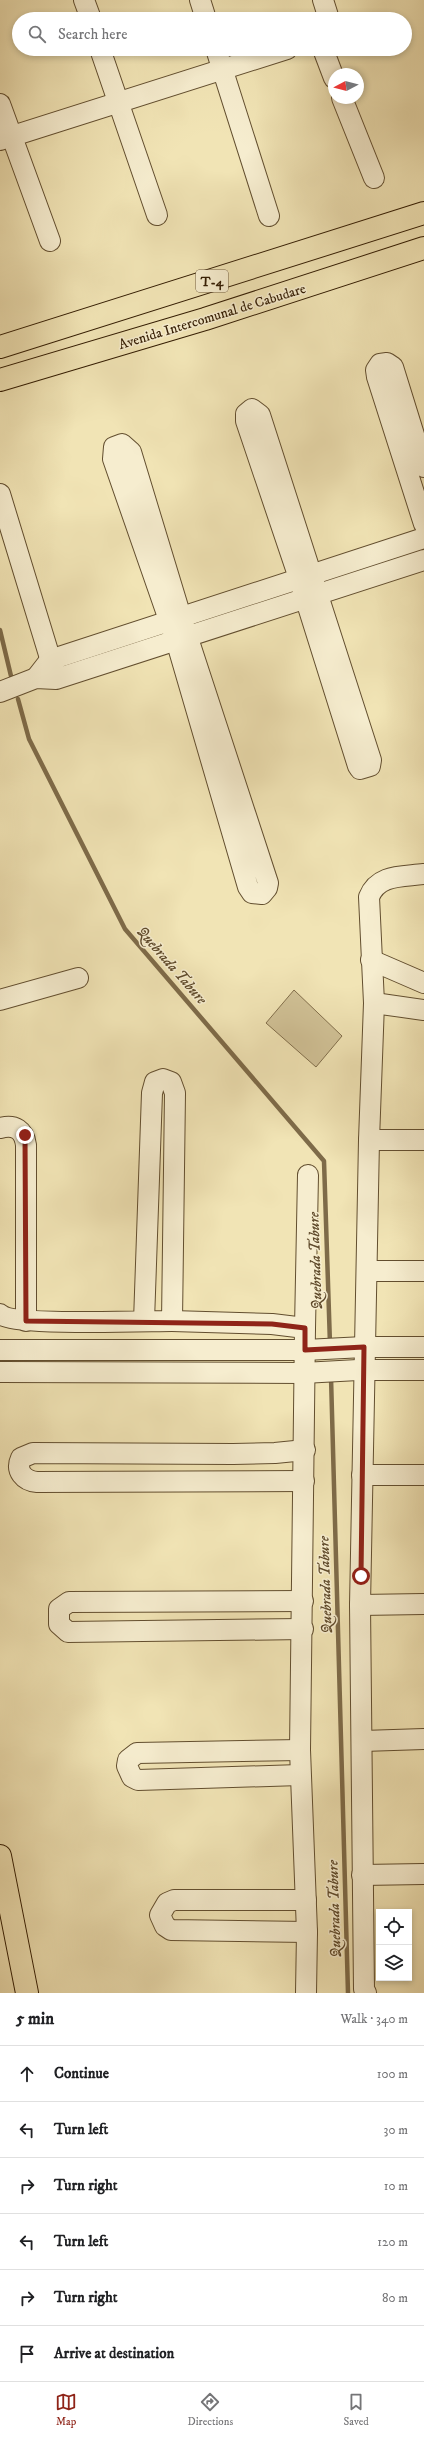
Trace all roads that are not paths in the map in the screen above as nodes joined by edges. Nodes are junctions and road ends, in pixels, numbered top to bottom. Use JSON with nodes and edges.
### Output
{"nodes":[{"id":1,"x":84,"y":0,"type":"edge"},
{"id":2,"x":200,"y":0,"type":"edge"},
{"id":3,"x":324,"y":0,"type":"edge"},
{"id":4,"x":88,"y":12,"type":"edge"},
{"id":5,"x":204,"y":12,"type":"edge"},
{"id":6,"x":327,"y":12,"type":"edge"},
{"id":7,"x":102,"y":56,"type":"edge"},
{"id":8,"x":218,"y":56,"type":"edge"},
{"id":9,"x":266,"y":56,"type":"edge"},
{"id":10,"x":326,"y":56,"type":"edge"},
{"id":11,"x":330,"y":68,"type":"edge"},
{"id":12,"x":223,"y":70,"type":"junction"},
{"id":13,"x":117,"y":102,"type":"junction"},
{"id":14,"x":0,"y":104,"type":"edge"},
{"id":15,"x":344,"y":104,"type":"edge"},
{"id":16,"x":5,"y":138,"type":"edge"},
{"id":17,"x":374,"y":178,"type":"dead end"},
{"id":18,"x":424,"y":213,"type":"edge"},
{"id":19,"x":157,"y":215,"type":"dead end"},
{"id":20,"x":269,"y":216,"type":"dead end"},
{"id":21,"x":50,"y":241,"type":"dead end"},
{"id":22,"x":424,"y":248,"type":"edge"},
{"id":23,"x":0,"y":347,"type":"edge"},
{"id":24,"x":0,"y":380,"type":"edge"},
{"id":25,"x":268,"y":464,"type":"dead end"},
{"id":26,"x":424,"y":467,"type":"edge"},
{"id":27,"x":0,"y":494,"type":"edge"},
{"id":28,"x":424,"y":524,"type":"edge"},
{"id":29,"x":424,"y":538,"type":"edge"},
{"id":30,"x":424,"y":560,"type":"edge"},
{"id":31,"x":304,"y":576,"type":"junction"},
{"id":32,"x":311,"y":597,"type":"junction"},
{"id":33,"x":175,"y":619,"type":"junction"},
{"id":34,"x":182,"y":639,"type":"junction"},
{"id":35,"x":50,"y":660,"type":"junction"},
{"id":36,"x":36,"y":678,"type":"junction"},
{"id":37,"x":56,"y":679,"type":"junction"},
{"id":38,"x":0,"y":692,"type":"edge"},
{"id":39,"x":424,"y":874,"type":"edge"},
{"id":40,"x":371,"y":960,"type":"junction"},
{"id":41,"x":78,"y":978,"type":"dead end"},
{"id":42,"x":424,"y":983,"type":"edge"},
{"id":43,"x":0,"y":1000,"type":"edge"},
{"id":44,"x":374,"y":1003,"type":"junction"},
{"id":45,"x":424,"y":1010,"type":"edge"},
{"id":46,"x":0,"y":1128,"type":"edge"},
{"id":47,"x":369,"y":1140,"type":"junction"},
{"id":48,"x":424,"y":1140,"type":"edge"},
{"id":49,"x":308,"y":1175,"type":"dead end"},
{"id":50,"x":367,"y":1271,"type":"junction"},
{"id":51,"x":424,"y":1271,"type":"edge"},
{"id":52,"x":0,"y":1314,"type":"edge"},
{"id":53,"x":26,"y":1321,"type":"junction"},
{"id":54,"x":144,"y":1321,"type":"junction"},
{"id":55,"x":172,"y":1321,"type":"junction"},
{"id":56,"x":305,"y":1328,"type":"junction"},
{"id":57,"x":362,"y":1347,"type":"junction"},
{"id":58,"x":424,"y":1347,"type":"edge"},
{"id":59,"x":0,"y":1350,"type":"edge"},
{"id":60,"x":305,"y":1350,"type":"junction"},
{"id":61,"x":361,"y":1370,"type":"junction"},
{"id":62,"x":424,"y":1370,"type":"edge"},
{"id":63,"x":0,"y":1372,"type":"edge"},
{"id":64,"x":304,"y":1373,"type":"junction"},
{"id":65,"x":305,"y":1450,"type":"junction"},
{"id":66,"x":362,"y":1475,"type":"junction"},
{"id":67,"x":424,"y":1475,"type":"edge"},
{"id":68,"x":304,"y":1480,"type":"junction"},
{"id":69,"x":303,"y":1601,"type":"junction"},
{"id":70,"x":424,"y":1604,"type":"edge"},
{"id":71,"x":360,"y":1605,"type":"junction"},
{"id":72,"x":303,"y":1629,"type":"junction"},
{"id":73,"x":424,"y":1739,"type":"edge"},
{"id":74,"x":363,"y":1741,"type":"junction"},
{"id":75,"x":300,"y":1750,"type":"junction"},
{"id":76,"x":300,"y":1775,"type":"junction"},
{"id":77,"x":0,"y":1856,"type":"edge"},
{"id":78,"x":362,"y":1874,"type":"junction"},
{"id":79,"x":424,"y":1874,"type":"edge"},
{"id":80,"x":306,"y":1900,"type":"junction"},
{"id":81,"x":307,"y":1932,"type":"junction"},
{"id":82,"x":27,"y":1993,"type":"edge"},
{"id":83,"x":306,"y":1993,"type":"edge"},
{"id":84,"x":366,"y":1993,"type":"edge"}],
"edges":[{"from":1,"to":4,"type":"street"},
{"from":2,"to":5,"type":"street"},
{"from":3,"to":6,"type":"street"},
{"from":7,"to":13,"type":"street"},
{"from":8,"to":12,"type":"street"},
{"from":9,"to":12,"type":"street"},
{"from":10,"to":11,"type":"street"},
{"from":12,"to":13,"type":"street"},
{"from":12,"to":20,"type":"street"},
{"from":13,"to":16,"type":"street"},
{"from":13,"to":19,"type":"street"},
{"from":14,"to":16,"type":"street"},
{"from":15,"to":17,"type":"street"},
{"from":16,"to":21,"type":"street"},
{"from":18,"to":23,"type":"main road","number":"T-4"},
{"from":22,"to":24,"type":"main road","name":"Avenida Intercomunal de Cabudare","number":"T-4"},
{"from":25,"to":31,"type":"street"},
{"from":26,"to":28,"type":"street"},
{"from":27,"to":35,"type":"street"},
{"from":29,"to":31,"type":"street"},
{"from":30,"to":32,"type":"street"},
{"from":31,"to":32,"type":"street"},
{"from":31,"to":33,"type":"street"},
{"from":32,"to":32,"type":"street"},
{"from":32,"to":34,"type":"street"},
{"from":33,"to":33,"type":"street"},
{"from":33,"to":34,"type":"street"},
{"from":33,"to":35,"type":"street"},
{"from":34,"to":34,"type":"street"},
{"from":34,"to":37,"type":"street"},
{"from":35,"to":36,"type":"street"},
{"from":35,"to":37,"type":"street"},
{"from":36,"to":37,"type":"street"},
{"from":36,"to":38,"type":"street"},
{"from":39,"to":40,"type":"street"},
{"from":40,"to":42,"type":"street"},
{"from":40,"to":44,"type":"street"},
{"from":41,"to":43,"type":"street"},
{"from":44,"to":45,"type":"street"},
{"from":44,"to":47,"type":"street"},
{"from":46,"to":53,"type":"street"},
{"from":47,"to":48,"type":"street"},
{"from":47,"to":50,"type":"street"},
{"from":49,"to":56,"type":"street"},
{"from":50,"to":51,"type":"street"},
{"from":50,"to":57,"type":"street"},
{"from":52,"to":53,"type":"street"},
{"from":53,"to":54,"type":"street"},
{"from":54,"to":55,"type":"street"},
{"from":54,"to":55,"type":"street"},
{"from":55,"to":56,"type":"street"},
{"from":56,"to":60,"type":"street"},
{"from":57,"to":58,"type":"street"},
{"from":57,"to":60,"type":"street"},
{"from":57,"to":61,"type":"street"},
{"from":59,"to":60,"type":"street"},
{"from":60,"to":64,"type":"street"},
{"from":61,"to":62,"type":"street"},
{"from":61,"to":64,"type":"street"},
{"from":61,"to":66,"type":"street"},
{"from":63,"to":64,"type":"street"},
{"from":64,"to":65,"type":"street"},
{"from":65,"to":68,"type":"street"},
{"from":65,"to":68,"type":"street"},
{"from":66,"to":67,"type":"street"},
{"from":66,"to":71,"type":"street"},
{"from":68,"to":69,"type":"street"},
{"from":69,"to":72,"type":"street"},
{"from":69,"to":72,"type":"street"},
{"from":70,"to":71,"type":"street"},
{"from":71,"to":74,"type":"street"},
{"from":72,"to":75,"type":"street"},
{"from":73,"to":74,"type":"street"},
{"from":74,"to":78,"type":"street"},
{"from":75,"to":76,"type":"street"},
{"from":75,"to":76,"type":"street"},
{"from":76,"to":80,"type":"street"},
{"from":77,"to":82,"type":"main road"},
{"from":78,"to":79,"type":"street"},
{"from":78,"to":84,"type":"street"},
{"from":80,"to":81,"type":"street"},
{"from":80,"to":81,"type":"street"},
{"from":81,"to":83,"type":"street"}]}
